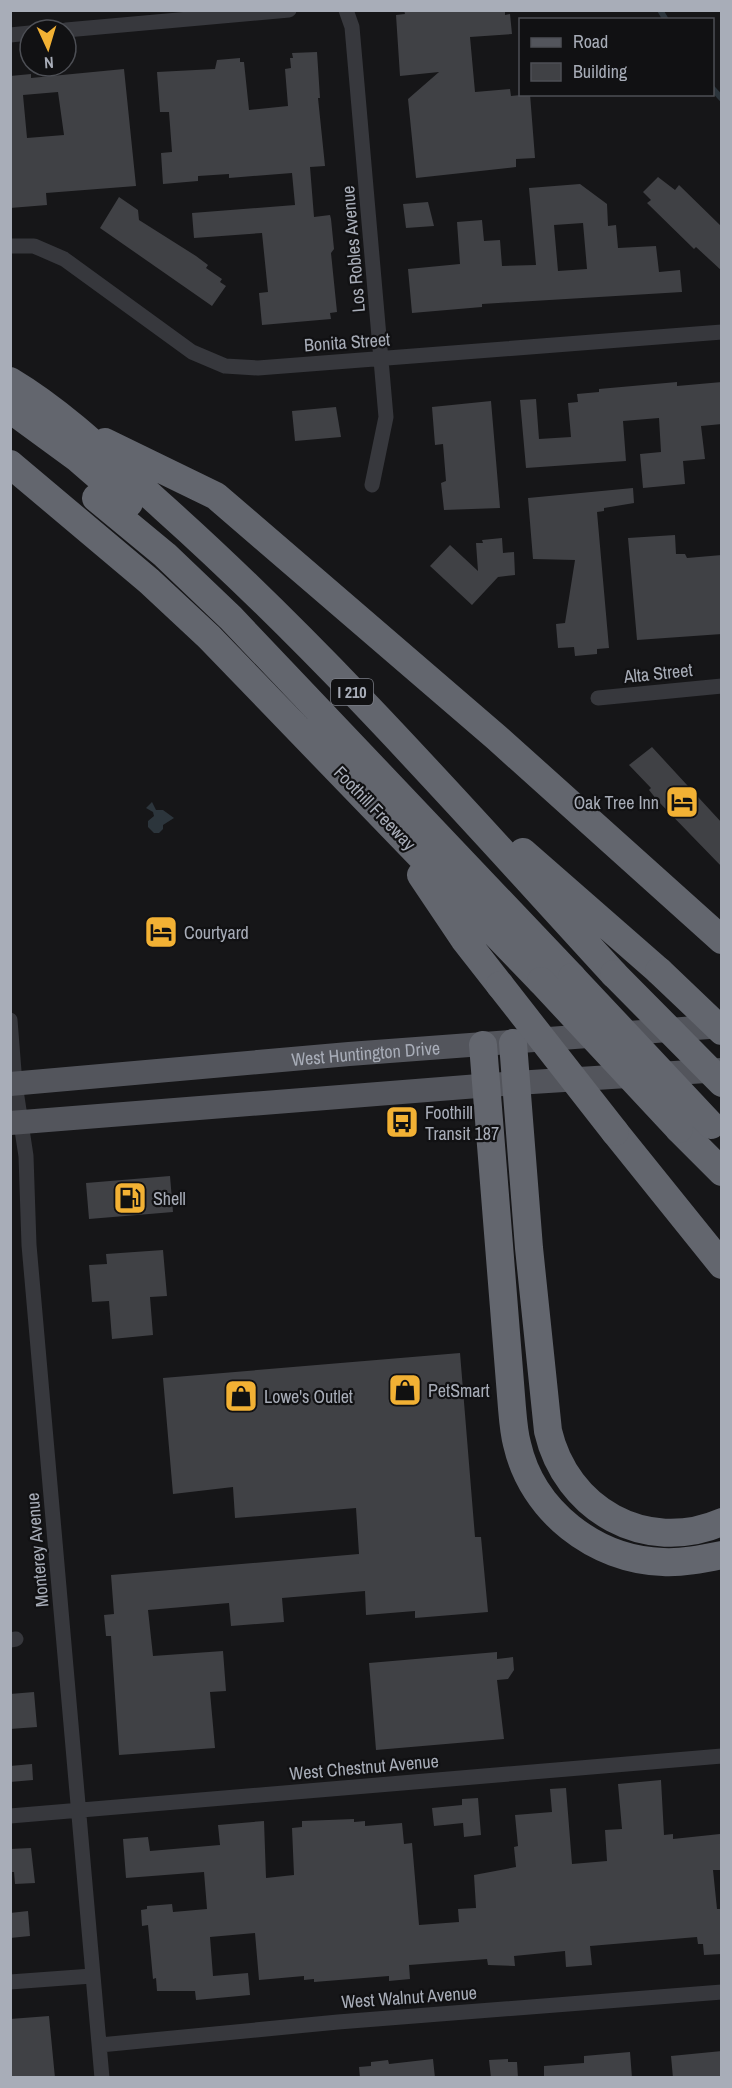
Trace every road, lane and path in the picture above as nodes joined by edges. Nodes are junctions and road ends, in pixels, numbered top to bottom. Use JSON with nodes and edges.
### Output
{"nodes":[{"id":1,"x":289,"y":10,"type":"edge"},
{"id":2,"x":346,"y":10,"type":"edge"},
{"id":3,"x":78,"y":29,"type":"edge"},
{"id":4,"x":10,"y":246,"type":"edge"},
{"id":5,"x":722,"y":332,"type":"edge"},
{"id":6,"x":382,"y":359,"type":"junction"},
{"id":7,"x":18,"y":411,"type":"edge"},
{"id":8,"x":73,"y":427,"type":"junction"},
{"id":9,"x":18,"y":470,"type":"edge"},
{"id":10,"x":372,"y":485,"type":"dead end"},
{"id":11,"x":722,"y":686,"type":"edge"},
{"id":12,"x":598,"y":698,"type":"dead end"},
{"id":13,"x":417,"y":760,"type":"junction"},
{"id":14,"x":376,"y":809,"type":"junction"},
{"id":15,"x":722,"y":940,"type":"edge"},
{"id":16,"x":594,"y":976,"type":"junction"},
{"id":17,"x":10,"y":1020,"type":"edge"},
{"id":18,"x":722,"y":1026,"type":"edge"},
{"id":19,"x":722,"y":1031,"type":"edge"},
{"id":20,"x":513,"y":1043,"type":"junction"},
{"id":21,"x":483,"y":1045,"type":"junction"},
{"id":22,"x":722,"y":1070,"type":"edge"},
{"id":23,"x":516,"y":1083,"type":"junction"},
{"id":24,"x":722,"y":1083,"type":"edge"},
{"id":25,"x":13,"y":1084,"type":"edge"},
{"id":26,"x":486,"y":1086,"type":"junction"},
{"id":27,"x":17,"y":1123,"type":"edge"},
{"id":28,"x":718,"y":1123,"type":"edge"},
{"id":29,"x":722,"y":1172,"type":"edge"},
{"id":30,"x":722,"y":1265,"type":"edge"},
{"id":31,"x":722,"y":1522,"type":"edge"},
{"id":32,"x":722,"y":1555,"type":"edge"},
{"id":33,"x":722,"y":1756,"type":"edge"},
{"id":34,"x":81,"y":1810,"type":"junction"},
{"id":35,"x":10,"y":1816,"type":"edge"},
{"id":36,"x":92,"y":1976,"type":"junction"},
{"id":37,"x":10,"y":1982,"type":"edge"},
{"id":38,"x":722,"y":1992,"type":"edge"},
{"id":39,"x":100,"y":2045,"type":"junction"},
{"id":40,"x":102,"y":2078,"type":"edge"}],
"edges":[{"from":1,"to":3,"type":"street"},
{"from":2,"to":6,"type":"street","name":"Los Robles Avenue"},
{"from":4,"to":6,"type":"street","name":"Bonita Street"},
{"from":5,"to":6,"type":"street","name":"Bonita Street"},
{"from":6,"to":10,"type":"street","name":"Los Robles Avenue"},
{"from":7,"to":8,"type":"highway","number":"I 210"},
{"from":7,"to":16,"type":"highway"},
{"from":8,"to":13,"type":"highway","number":"I 210"},
{"from":8,"to":15,"type":"highway"},
{"from":9,"to":14,"type":"highway","name":"Foothill Freeway"},
{"from":11,"to":12,"type":"street","name":"Alta Street"},
{"from":13,"to":16,"type":"highway","number":"I 210"},
{"from":13,"to":19,"type":"highway","bridge":true},
{"from":14,"to":29,"type":"highway","name":"Foothill Freeway","bridge":true},
{"from":14,"to":30,"type":"highway","bridge":true},
{"from":16,"to":24,"type":"highway","number":"I 210","bridge":true},
{"from":16,"to":28,"type":"highway","bridge":true},
{"from":17,"to":25,"type":"street","name":"Monterey Avenue"},
{"from":18,"to":20,"type":"main road","name":"West Huntington Drive"},
{"from":20,"to":21,"type":"main road","name":"West Huntington Drive"},
{"from":20,"to":23,"type":"highway"},
{"from":21,"to":25,"type":"main road","name":"West Huntington Drive"},
{"from":21,"to":26,"type":"highway"},
{"from":22,"to":23,"type":"main road"},
{"from":23,"to":26,"type":"main road"},
{"from":23,"to":31,"type":"highway"},
{"from":25,"to":27,"type":"street","name":"Monterey Avenue"},
{"from":26,"to":27,"type":"main road"},
{"from":26,"to":32,"type":"highway"},
{"from":27,"to":34,"type":"street","name":"Monterey Avenue"},
{"from":33,"to":34,"type":"street","name":"West Chestnut Avenue"},
{"from":34,"to":35,"type":"street","name":"West Chestnut Avenue"},
{"from":34,"to":36,"type":"street","name":"Monterey Avenue"},
{"from":36,"to":37,"type":"street"},
{"from":36,"to":39,"type":"street","name":"Monterey Avenue"},
{"from":38,"to":39,"type":"street","name":"West Walnut Avenue"},
{"from":39,"to":40,"type":"street","name":"Monterey Avenue"}]}
